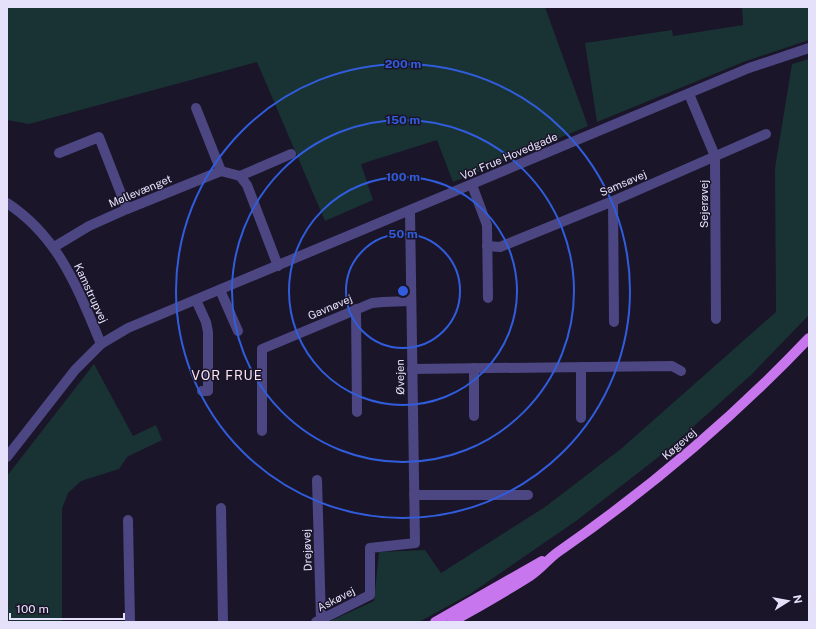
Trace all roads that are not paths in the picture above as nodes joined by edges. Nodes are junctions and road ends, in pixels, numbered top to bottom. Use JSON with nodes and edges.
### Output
{"nodes":[{"id":1,"x":809,"y":48,"type":"edge"},
{"id":2,"x":689,"y":94,"type":"junction"},
{"id":3,"x":196,"y":108,"type":"dead end"},
{"id":4,"x":766,"y":134,"type":"dead end"},
{"id":5,"x":59,"y":153,"type":"dead end"},
{"id":6,"x":291,"y":154,"type":"dead end"},
{"id":7,"x":715,"y":156,"type":"junction"},
{"id":8,"x":221,"y":171,"type":"junction"},
{"id":9,"x":240,"y":176,"type":"junction"},
{"id":10,"x":472,"y":185,"type":"junction"},
{"id":11,"x":614,"y":201,"type":"junction"},
{"id":12,"x":7,"y":203,"type":"edge"},
{"id":13,"x":127,"y":209,"type":"junction"},
{"id":14,"x":410,"y":211,"type":"junction"},
{"id":15,"x":487,"y":246,"type":"junction"},
{"id":16,"x":54,"y":247,"type":"junction"},
{"id":17,"x":278,"y":266,"type":"junction"},
{"id":18,"x":220,"y":290,"type":"junction"},
{"id":19,"x":488,"y":298,"type":"dead end"},
{"id":20,"x":196,"y":300,"type":"junction"},
{"id":21,"x":411,"y":301,"type":"junction"},
{"id":22,"x":356,"y":309,"type":"junction"},
{"id":23,"x":716,"y":319,"type":"dead end"},
{"id":24,"x":614,"y":322,"type":"dead end"},
{"id":25,"x":238,"y":332,"type":"dead end"},
{"id":26,"x":809,"y":338,"type":"edge"},
{"id":27,"x":101,"y":344,"type":"junction"},
{"id":28,"x":581,"y":367,"type":"junction"},
{"id":29,"x":474,"y":368,"type":"junction"},
{"id":30,"x":412,"y":369,"type":"junction"},
{"id":31,"x":681,"y":371,"type":"dead end"},
{"id":32,"x":202,"y":391,"type":"dead end"},
{"id":33,"x":357,"y":412,"type":"dead end"},
{"id":34,"x":474,"y":416,"type":"dead end"},
{"id":35,"x":581,"y":418,"type":"dead end"},
{"id":36,"x":262,"y":431,"type":"dead end"},
{"id":37,"x":7,"y":457,"type":"edge"},
{"id":38,"x":317,"y":480,"type":"dead end"},
{"id":39,"x":414,"y":495,"type":"junction"},
{"id":40,"x":528,"y":495,"type":"dead end"},
{"id":41,"x":221,"y":508,"type":"dead end"},
{"id":42,"x":128,"y":520,"type":"dead end"},
{"id":43,"x":414,"y":543,"type":"joint"},
{"id":44,"x":554,"y":555,"type":"junction"},
{"id":45,"x":318,"y":621,"type":"edge"},
{"id":46,"x":130,"y":622,"type":"edge"},
{"id":47,"x":223,"y":622,"type":"edge"},
{"id":48,"x":436,"y":622,"type":"edge"},
{"id":49,"x":452,"y":622,"type":"edge"}],
"edges":[{"from":1,"to":2,"type":"street","name":"Vor Frue Hovedgade"},
{"from":2,"to":7,"type":"street","name":"Sejerøvej"},
{"from":2,"to":10,"type":"street","name":"Vor Frue Hovedgade"},
{"from":3,"to":8,"type":"street"},
{"from":4,"to":7,"type":"street","name":"Samsøvej"},
{"from":5,"to":13,"type":"street"},
{"from":6,"to":9,"type":"street"},
{"from":7,"to":11,"type":"street","name":"Samsøvej"},
{"from":7,"to":23,"type":"street","name":"Sejerøvej"},
{"from":8,"to":9,"type":"street"},
{"from":8,"to":13,"type":"street","name":"Møllevænget"},
{"from":9,"to":17,"type":"street"},
{"from":10,"to":14,"type":"street","name":"Vor Frue Hovedgade"},
{"from":10,"to":15,"type":"street"},
{"from":11,"to":15,"type":"street","name":"Samsøvej"},
{"from":11,"to":24,"type":"street"},
{"from":12,"to":16,"type":"street","name":"Kamstrupvej"},
{"from":13,"to":16,"type":"street","name":"Møllevænget"},
{"from":14,"to":17,"type":"street","name":"Vor Frue Hovedgade"},
{"from":14,"to":21,"type":"street","name":"Øvejen"},
{"from":15,"to":19,"type":"street"},
{"from":16,"to":27,"type":"street","name":"Kamstrupvej"},
{"from":17,"to":18,"type":"street","name":"Vor Frue Hovedgade"},
{"from":18,"to":20,"type":"street","name":"Vor Frue Hovedgade"},
{"from":18,"to":25,"type":"street"},
{"from":20,"to":27,"type":"street","name":"Vor Frue Hovedgade"},
{"from":20,"to":32,"type":"street"},
{"from":21,"to":22,"type":"street","name":"Gavnøvej"},
{"from":21,"to":30,"type":"street","name":"Øvejen"},
{"from":22,"to":33,"type":"street"},
{"from":22,"to":36,"type":"street","name":"Gavnøvej"},
{"from":26,"to":44,"type":"main road","name":"Køgevej"},
{"from":27,"to":37,"type":"street","name":"Vor Frue Hovedgade"},
{"from":28,"to":29,"type":"street"},
{"from":28,"to":31,"type":"street"},
{"from":28,"to":35,"type":"street"},
{"from":29,"to":30,"type":"street"},
{"from":29,"to":34,"type":"street"},
{"from":30,"to":39,"type":"street","name":"Øvejen"},
{"from":38,"to":45,"type":"street","name":"Drejøvej"},
{"from":39,"to":40,"type":"street"},
{"from":39,"to":43,"type":"street","name":"Øvejen"},
{"from":41,"to":47,"type":"street"},
{"from":42,"to":46,"type":"street"},
{"from":43,"to":45,"type":"street","name":"Askøvej"},
{"from":44,"to":48,"type":"main road","name":"Køgevej"},
{"from":44,"to":49,"type":"main road","name":"Køgevej"}]}
